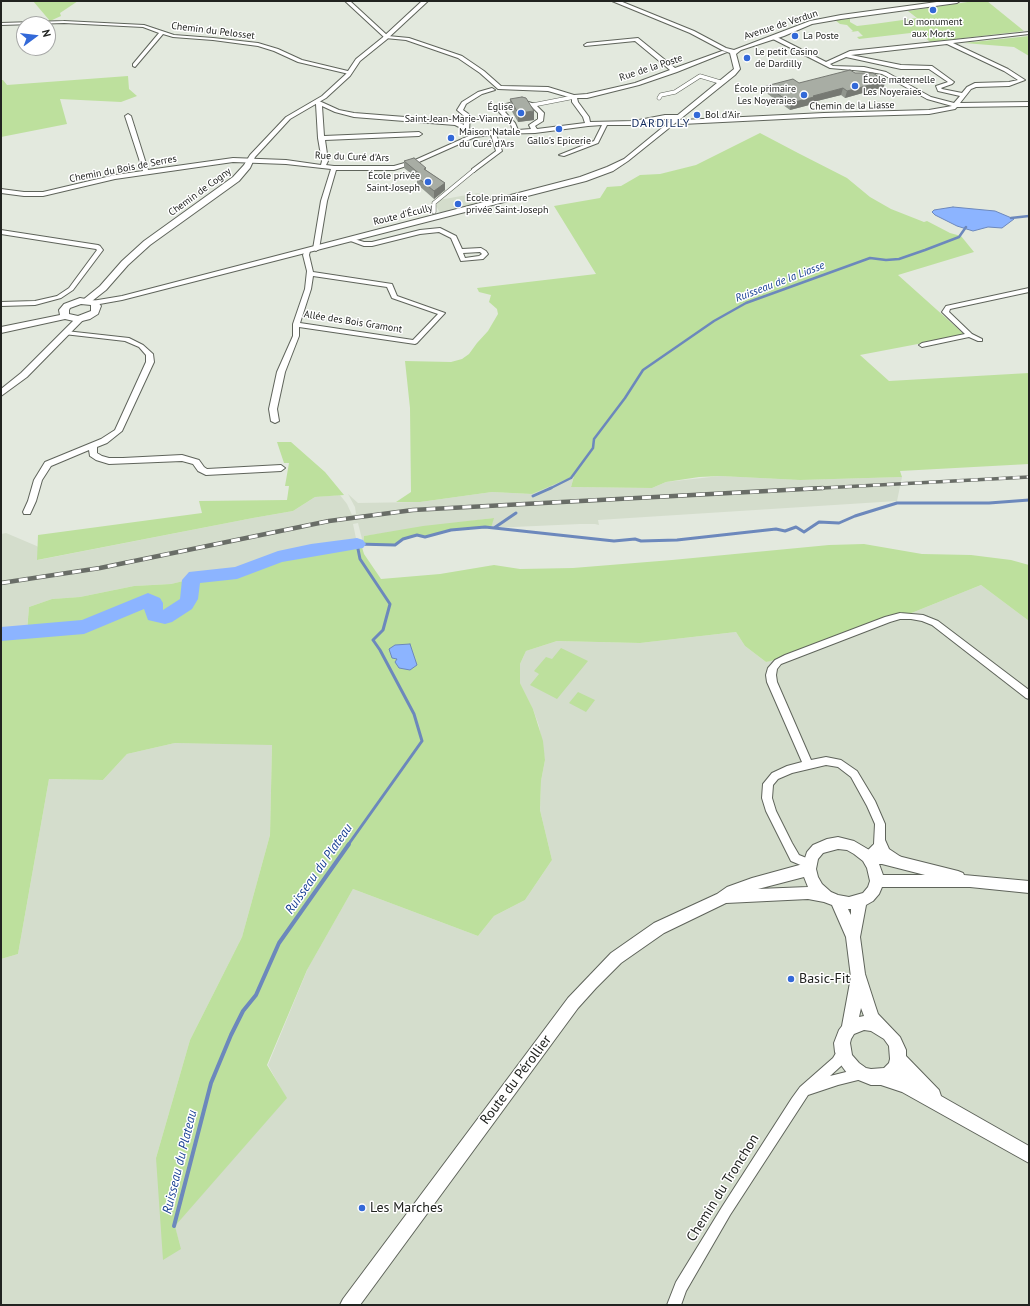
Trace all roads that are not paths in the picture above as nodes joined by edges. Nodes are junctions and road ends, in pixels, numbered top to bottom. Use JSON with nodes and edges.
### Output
{"nodes":[{"id":1,"x":347,"y":1,"type":"edge"},
{"id":2,"x":425,"y":1,"type":"edge"},
{"id":3,"x":615,"y":1,"type":"edge"},
{"id":4,"x":957,"y":1,"type":"edge"},
{"id":5,"x":1,"y":24,"type":"edge"},
{"id":6,"x":161,"y":33,"type":"junction"},
{"id":7,"x":1029,"y":33,"type":"edge"},
{"id":8,"x":387,"y":37,"type":"junction"},
{"id":9,"x":775,"y":38,"type":"junction"},
{"id":10,"x":706,"y":39,"type":"junction"},
{"id":11,"x":949,"y":43,"type":"junction"},
{"id":12,"x":587,"y":45,"type":"dead end"},
{"id":13,"x":724,"y":52,"type":"junction"},
{"id":14,"x":734,"y":52,"type":"junction"},
{"id":15,"x":845,"y":55,"type":"junction"},
{"id":16,"x":826,"y":64,"type":"junction"},
{"id":17,"x":135,"y":65,"type":"dead end"},
{"id":18,"x":675,"y":71,"type":"junction"},
{"id":19,"x":349,"y":72,"type":"junction"},
{"id":20,"x":720,"y":82,"type":"dead end"},
{"id":21,"x":492,"y":90,"type":"dead end"},
{"id":22,"x":964,"y":95,"type":"junction"},
{"id":23,"x":574,"y":97,"type":"junction"},
{"id":24,"x":659,"y":98,"type":"dead end"},
{"id":25,"x":318,"y":102,"type":"junction"},
{"id":26,"x":1029,"y":104,"type":"edge"},
{"id":27,"x":533,"y":105,"type":"junction"},
{"id":28,"x":956,"y":105,"type":"junction"},
{"id":29,"x":976,"y":105,"type":"junction"},
{"id":30,"x":128,"y":116,"type":"dead end"},
{"id":31,"x":676,"y":119,"type":"junction"},
{"id":32,"x":588,"y":124,"type":"junction"},
{"id":33,"x":604,"y":124,"type":"junction"},
{"id":34,"x":465,"y":128,"type":"junction"},
{"id":35,"x":535,"y":131,"type":"junction"},
{"id":36,"x":516,"y":132,"type":"junction"},
{"id":37,"x":493,"y":133,"type":"junction"},
{"id":38,"x":418,"y":134,"type":"dead end"},
{"id":39,"x":473,"y":136,"type":"junction"},
{"id":40,"x":321,"y":138,"type":"junction"},
{"id":41,"x":562,"y":155,"type":"dead end"},
{"id":42,"x":249,"y":160,"type":"junction"},
{"id":43,"x":324,"y":166,"type":"junction"},
{"id":44,"x":334,"y":168,"type":"junction"},
{"id":45,"x":474,"y":170,"type":"joint"},
{"id":46,"x":146,"y":172,"type":"junction"},
{"id":47,"x":1,"y":191,"type":"edge"},
{"id":48,"x":434,"y":212,"type":"dead end"},
{"id":49,"x":1,"y":232,"type":"edge"},
{"id":50,"x":351,"y":240,"type":"junction"},
{"id":51,"x":312,"y":250,"type":"junction"},
{"id":52,"x":460,"y":251,"type":"dead end"},
{"id":53,"x":310,"y":274,"type":"junction"},
{"id":54,"x":1029,"y":290,"type":"edge"},
{"id":55,"x":59,"y":296,"type":"junction"},
{"id":56,"x":1,"y":304,"type":"edge"},
{"id":57,"x":93,"y":304,"type":"junction"},
{"id":58,"x":68,"y":312,"type":"junction"},
{"id":59,"x":81,"y":318,"type":"junction"},
{"id":60,"x":296,"y":324,"type":"junction"},
{"id":61,"x":1,"y":330,"type":"edge"},
{"id":62,"x":67,"y":332,"type":"junction"},
{"id":63,"x":970,"y":335,"type":"junction"},
{"id":64,"x":980,"y":340,"type":"dead end"},
{"id":65,"x":922,"y":345,"type":"dead end"},
{"id":66,"x":1,"y":394,"type":"edge"},
{"id":67,"x":275,"y":421,"type":"dead end"},
{"id":68,"x":93,"y":446,"type":"junction"},
{"id":69,"x":281,"y":468,"type":"dead end"},
{"id":70,"x":27,"y":512,"type":"dead end"},
{"id":71,"x":1029,"y":695,"type":"edge"},
{"id":72,"x":808,"y":764,"type":"junction"},
{"id":73,"x":879,"y":836,"type":"junction"},
{"id":74,"x":868,"y":857,"type":"junction"},
{"id":75,"x":901,"y":863,"type":"junction"},
{"id":76,"x":809,"y":866,"type":"junction"},
{"id":77,"x":877,"y":881,"type":"junction"},
{"id":78,"x":970,"y":881,"type":"junction"},
{"id":79,"x":1029,"y":887,"type":"edge"},
{"id":80,"x":722,"y":898,"type":"junction"},
{"id":81,"x":832,"y":898,"type":"junction"},
{"id":82,"x":859,"y":901,"type":"junction"},
{"id":83,"x":853,"y":937,"type":"junction"},
{"id":84,"x":858,"y":974,"type":"junction"},
{"id":85,"x":882,"y":1028,"type":"junction"},
{"id":86,"x":849,"y":1029,"type":"junction"},
{"id":87,"x":843,"y":1052,"type":"junction"},
{"id":88,"x":898,"y":1059,"type":"junction"},
{"id":89,"x":862,"y":1074,"type":"junction"},
{"id":90,"x":881,"y":1077,"type":"junction"},
{"id":91,"x":804,"y":1091,"type":"junction"},
{"id":92,"x":939,"y":1103,"type":"junction"},
{"id":93,"x":1029,"y":1155,"type":"edge"},
{"id":94,"x":681,"y":1287,"type":"junction"},
{"id":95,"x":349,"y":1305,"type":"edge"},
{"id":96,"x":670,"y":1305,"type":"edge"},
{"id":97,"x":674,"y":1305,"type":"edge"}],
"edges":[{"from":1,"to":8,"type":"street"},
{"from":2,"to":8,"type":"street","name":"Chemin de Cogny"},
{"from":3,"to":10,"type":"street"},
{"from":4,"to":9,"type":"street","name":"Avenue de Verdun"},
{"from":5,"to":6,"type":"street","name":"Chemin du Pelosset"},
{"from":6,"to":17,"type":"street"},
{"from":6,"to":19,"type":"street","name":"Chemin du Pelosset"},
{"from":7,"to":11,"type":"street"},
{"from":8,"to":19,"type":"street","name":"Chemin de Cogny"},
{"from":8,"to":23,"type":"street"},
{"from":9,"to":14,"type":"street","name":"Avenue de Verdun"},
{"from":9,"to":16,"type":"street"},
{"from":10,"to":13,"type":"street"},
{"from":10,"to":14,"type":"street"},
{"from":11,"to":15,"type":"street"},
{"from":11,"to":22,"type":"street"},
{"from":12,"to":18,"type":"street"},
{"from":13,"to":14,"type":"street","name":"Rue de la Poste"},
{"from":13,"to":18,"type":"street","name":"Rue de la Poste"},
{"from":14,"to":31,"type":"street","name":"Avenue de Verdun"},
{"from":15,"to":16,"type":"street"},
{"from":15,"to":22,"type":"street"},
{"from":16,"to":28,"type":"street"},
{"from":18,"to":23,"type":"street","name":"Rue de la Poste"},
{"from":19,"to":25,"type":"street","name":"Chemin de Cogny"},
{"from":20,"to":24,"type":"street"},
{"from":21,"to":34,"type":"street"},
{"from":22,"to":28,"type":"street"},
{"from":22,"to":29,"type":"street"},
{"from":23,"to":27,"type":"street"},
{"from":23,"to":32,"type":"street"},
{"from":25,"to":34,"type":"street"},
{"from":25,"to":40,"type":"street"},
{"from":25,"to":42,"type":"street","name":"Chemin de Cogny"},
{"from":26,"to":29,"type":"street","name":"Chemin de la Liasse"},
{"from":27,"to":35,"type":"street"},
{"from":27,"to":36,"type":"street"},
{"from":28,"to":29,"type":"street","name":"Chemin de la Liasse"},
{"from":28,"to":31,"type":"street","name":"Chemin de la Liasse"},
{"from":30,"to":46,"type":"street"},
{"from":31,"to":33,"type":"street","name":"Chemin de la Liasse"},
{"from":31,"to":50,"type":"street","name":"Route d'Écully"},
{"from":32,"to":33,"type":"street","name":"Chemin de la Liasse"},
{"from":32,"to":35,"type":"street","name":"Rue du Curé d'Ars"},
{"from":33,"to":41,"type":"street"},
{"from":34,"to":39,"type":"street"},
{"from":35,"to":36,"type":"street","name":"Rue du Curé d'Ars"},
{"from":36,"to":37,"type":"street","name":"Rue du Curé d'Ars"},
{"from":37,"to":39,"type":"street","name":"Rue du Curé d'Ars"},
{"from":37,"to":45,"type":"street"},
{"from":38,"to":40,"type":"street"},
{"from":39,"to":44,"type":"street","name":"Rue du Curé d'Ars"},
{"from":40,"to":43,"type":"street"},
{"from":42,"to":43,"type":"street","name":"Rue du Curé d'Ars"},
{"from":42,"to":46,"type":"street","name":"Chemin du Bois de Serres"},
{"from":42,"to":57,"type":"street","name":"Chemin de Cogny"},
{"from":43,"to":44,"type":"street","name":"Rue du Curé d'Ars"},
{"from":44,"to":51,"type":"street"},
{"from":45,"to":48,"type":"street"},
{"from":46,"to":47,"type":"street","name":"Chemin du Bois de Serres"},
{"from":49,"to":55,"type":"street"},
{"from":50,"to":51,"type":"street","name":"Route d'Écully"},
{"from":50,"to":52,"type":"street"},
{"from":51,"to":53,"type":"street"},
{"from":51,"to":57,"type":"street","name":"Route d'Écully"},
{"from":53,"to":60,"type":"street"},
{"from":53,"to":60,"type":"street","name":"Allée des Bois Gramont"},
{"from":54,"to":63,"type":"street"},
{"from":55,"to":56,"type":"street"},
{"from":55,"to":58,"type":"street"},
{"from":57,"to":58,"type":"main road"},
{"from":57,"to":59,"type":"main road"},
{"from":58,"to":59,"type":"main road"},
{"from":58,"to":61,"type":"main road"},
{"from":58,"to":62,"type":"street"},
{"from":59,"to":62,"type":"street"},
{"from":60,"to":67,"type":"street"},
{"from":62,"to":66,"type":"street"},
{"from":62,"to":68,"type":"street"},
{"from":63,"to":64,"type":"street"},
{"from":63,"to":65,"type":"street"},
{"from":68,"to":69,"type":"street"},
{"from":68,"to":70,"type":"street"},
{"from":71,"to":72,"type":"street"},
{"from":72,"to":73,"type":"street"},
{"from":72,"to":76,"type":"street"},
{"from":73,"to":74,"type":"street"},
{"from":73,"to":75,"type":"street"},
{"from":74,"to":75,"type":"main road"},
{"from":74,"to":76,"type":"main road"},
{"from":74,"to":77,"type":"main road"},
{"from":75,"to":78,"type":"main road"},
{"from":76,"to":80,"type":"main road","name":"Route du Pérollier"},
{"from":76,"to":81,"type":"main road"},
{"from":77,"to":78,"type":"main road"},
{"from":77,"to":82,"type":"main road"},
{"from":78,"to":79,"type":"main road"},
{"from":80,"to":81,"type":"main road","name":"Route du Pérollier"},
{"from":80,"to":95,"type":"main road","name":"Route du Pérollier"},
{"from":81,"to":82,"type":"main road"},
{"from":81,"to":83,"type":"main road"},
{"from":82,"to":83,"type":"main road"},
{"from":83,"to":84,"type":"main road"},
{"from":84,"to":85,"type":"main road"},
{"from":84,"to":86,"type":"main road"},
{"from":85,"to":86,"type":"main road"},
{"from":85,"to":88,"type":"main road"},
{"from":86,"to":87,"type":"main road"},
{"from":87,"to":89,"type":"main road"},
{"from":87,"to":91,"type":"street","name":"Chemin du Tronchon"},
{"from":88,"to":90,"type":"main road"},
{"from":88,"to":92,"type":"main road"},
{"from":89,"to":90,"type":"main road"},
{"from":89,"to":91,"type":"street"},
{"from":90,"to":92,"type":"main road"},
{"from":91,"to":94,"type":"street","name":"Chemin du Tronchon"},
{"from":92,"to":93,"type":"main road"},
{"from":94,"to":96,"type":"street"},
{"from":94,"to":97,"type":"street","name":"Chemin du Tronchon"}]}
